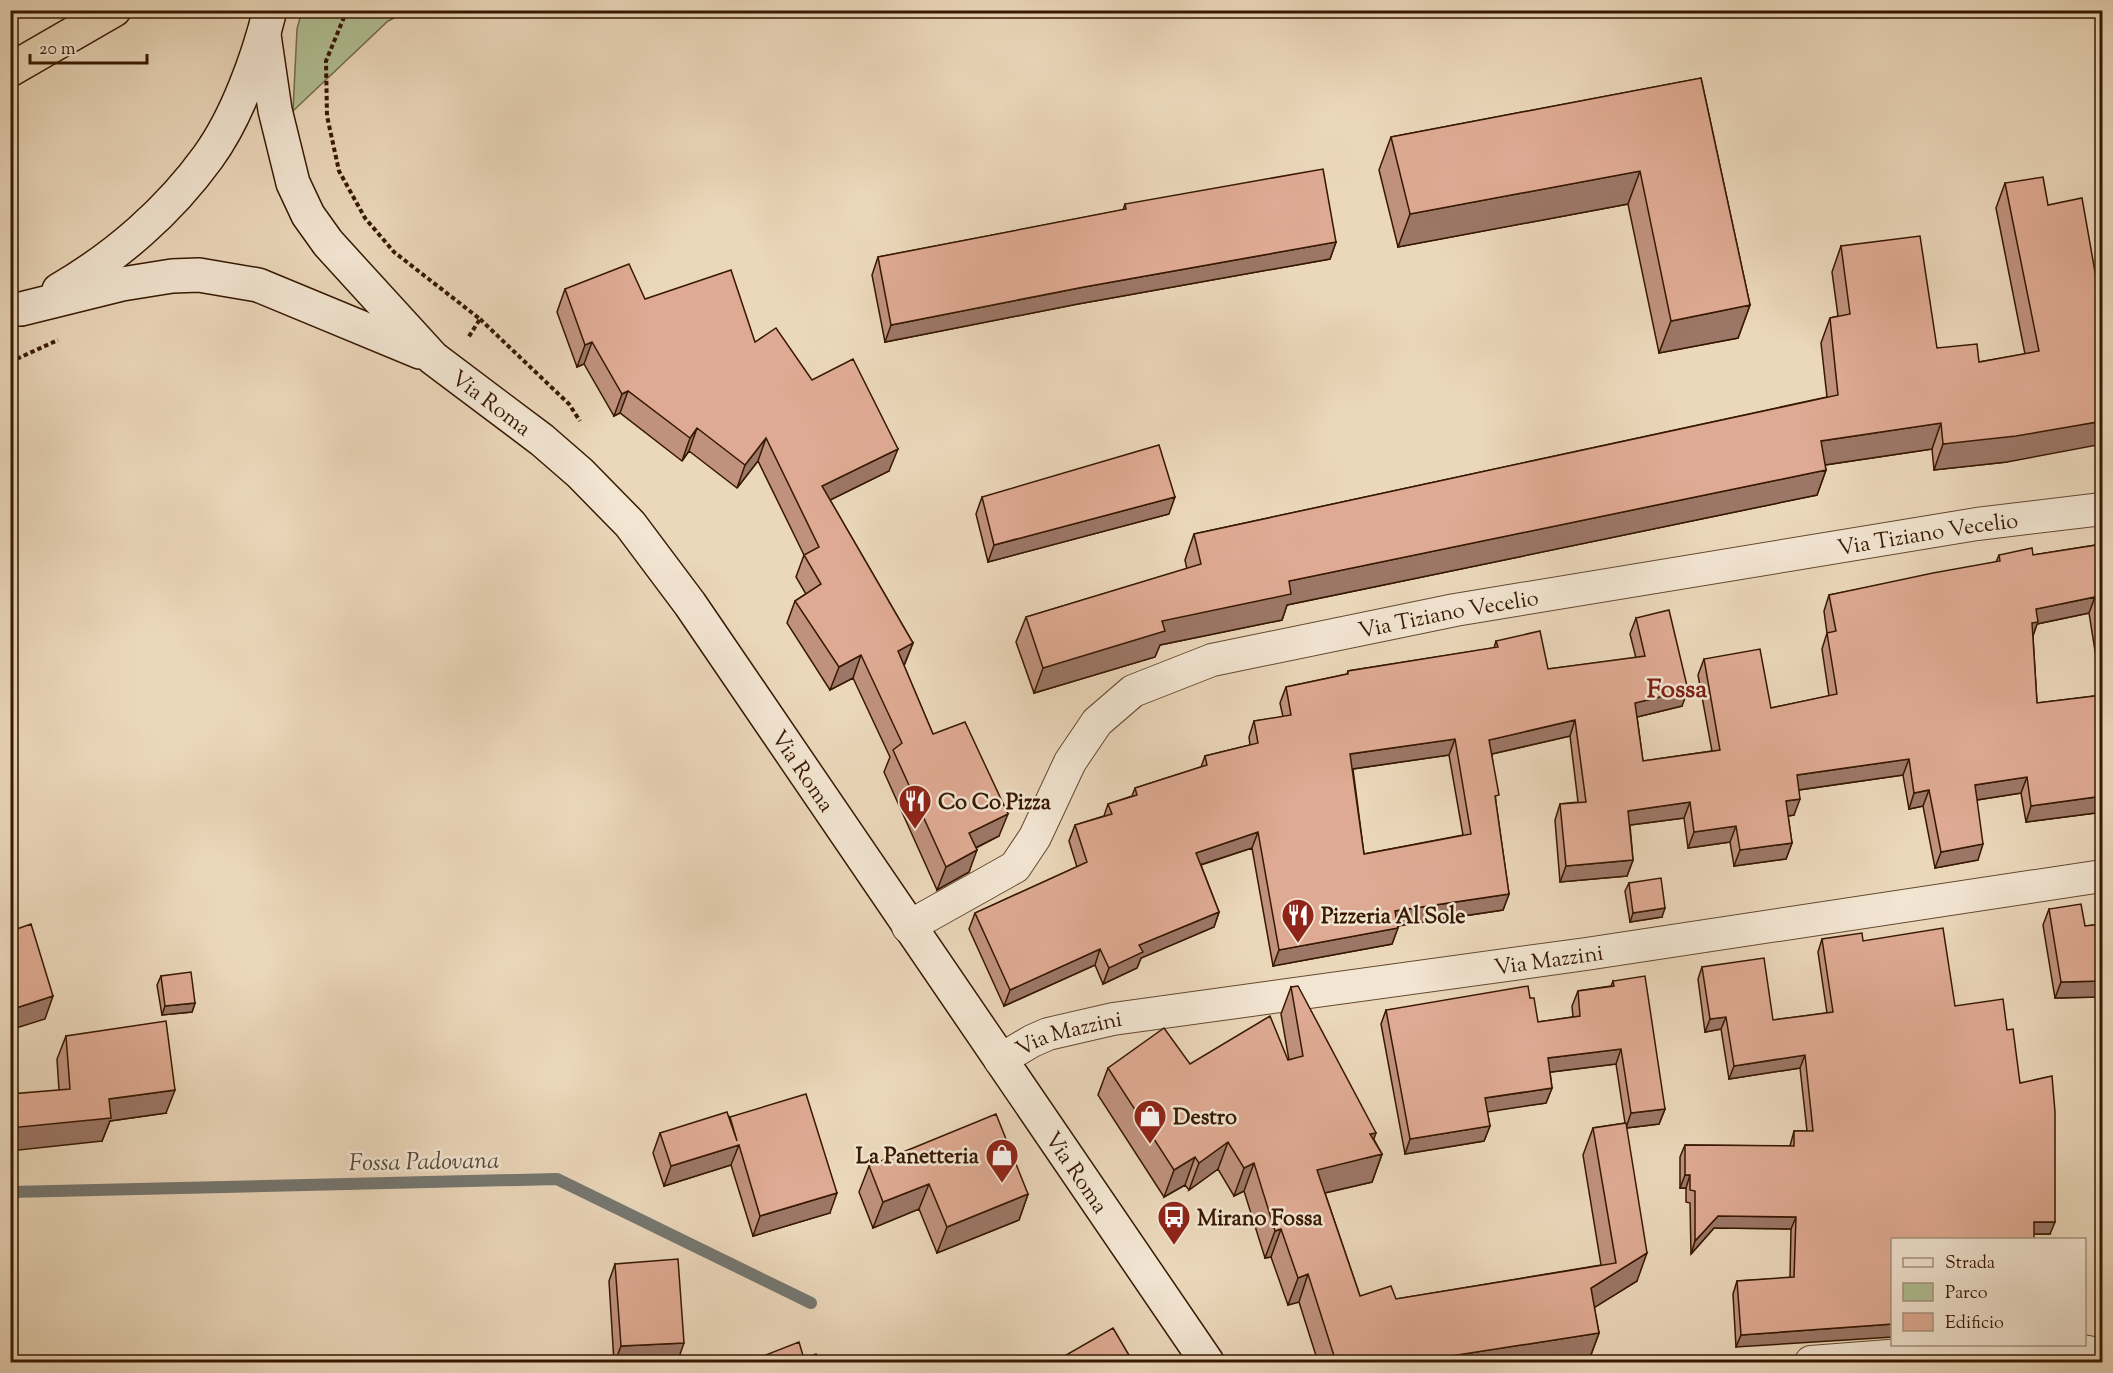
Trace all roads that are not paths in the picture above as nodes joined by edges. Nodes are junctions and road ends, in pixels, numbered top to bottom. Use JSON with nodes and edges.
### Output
{"nodes":[{"id":1,"x":114,"y":10,"type":"edge"},
{"id":2,"x":267,"y":23,"type":"edge"},
{"id":3,"x":10,"y":70,"type":"edge"},
{"id":4,"x":16,"y":312,"type":"edge"},
{"id":5,"x":441,"y":363,"type":"junction"},
{"id":6,"x":2103,"y":509,"type":"edge"},
{"id":7,"x":2103,"y":876,"type":"edge"},
{"id":8,"x":908,"y":927,"type":"junction"},
{"id":9,"x":1000,"y":1060,"type":"junction"},
{"id":10,"x":2017,"y":1346,"type":"edge"},
{"id":11,"x":2059,"y":1346,"type":"edge"},
{"id":12,"x":2103,"y":1355,"type":"edge"},
{"id":13,"x":1207,"y":1362,"type":"edge"},
{"id":14,"x":1811,"y":1362,"type":"edge"}],
"edges":[{"from":1,"to":3,"type":"highway"},
{"from":2,"to":4,"type":"main road"},
{"from":2,"to":5,"type":"main road"},
{"from":4,"to":5,"type":"main road"},
{"from":5,"to":8,"type":"main road","name":"Via Roma"},
{"from":6,"to":8,"type":"street","name":"Via Tiziano Vecelio"},
{"from":7,"to":9,"type":"street","name":"Via Mazzini"},
{"from":8,"to":9,"type":"main road","name":"Via Roma"},
{"from":9,"to":13,"type":"main road","name":"Via Roma"},
{"from":10,"to":14,"type":"street"},
{"from":11,"to":12,"type":"street"}]}
